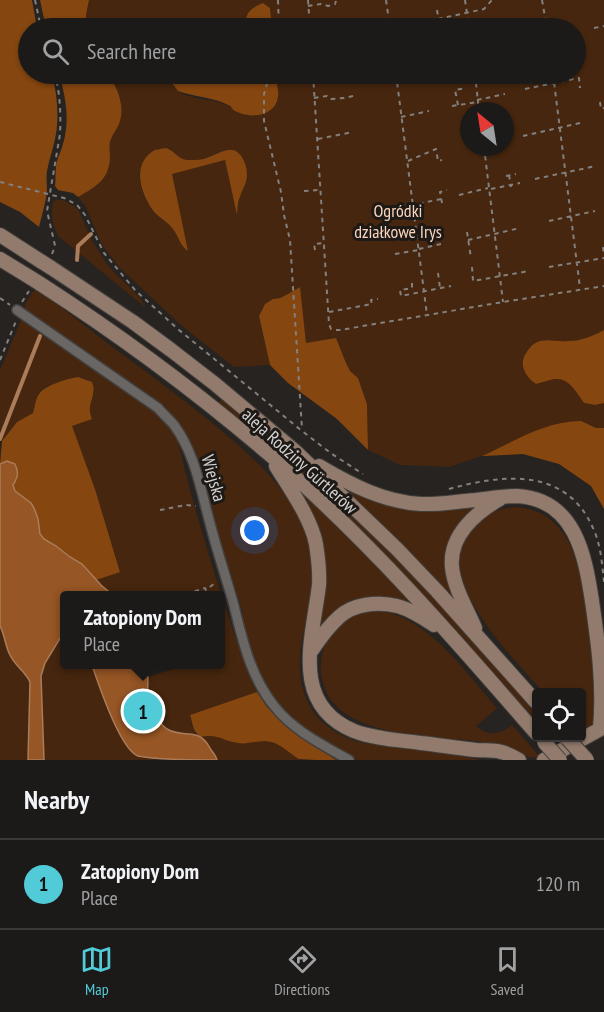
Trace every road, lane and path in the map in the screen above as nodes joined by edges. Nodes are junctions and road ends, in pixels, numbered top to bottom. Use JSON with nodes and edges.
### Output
{"nodes":[{"id":1,"x":35,"y":0,"type":"edge"},
{"id":2,"x":278,"y":0,"type":"edge"},
{"id":3,"x":308,"y":0,"type":"edge"},
{"id":4,"x":386,"y":0,"type":"edge"},
{"id":5,"x":465,"y":0,"type":"edge"},
{"id":6,"x":492,"y":0,"type":"edge"},
{"id":7,"x":542,"y":0,"type":"edge"},
{"id":8,"x":336,"y":2,"type":"edge"},
{"id":9,"x":308,"y":6,"type":"junction"},
{"id":10,"x":436,"y":10,"type":"dead end"},
{"id":11,"x":466,"y":12,"type":"junction"},
{"id":12,"x":39,"y":18,"type":"edge"},
{"id":13,"x":279,"y":18,"type":"edge"},
{"id":14,"x":309,"y":18,"type":"edge"},
{"id":15,"x":389,"y":18,"type":"edge"},
{"id":16,"x":438,"y":18,"type":"edge"},
{"id":17,"x":442,"y":18,"type":"edge"},
{"id":18,"x":467,"y":18,"type":"edge"},
{"id":19,"x":545,"y":18,"type":"edge"},
{"id":20,"x":604,"y":26,"type":"edge"},
{"id":21,"x":594,"y":28,"type":"dead end"},
{"id":22,"x":58,"y":84,"type":"edge"},
{"id":23,"x":267,"y":84,"type":"edge"},
{"id":24,"x":313,"y":84,"type":"edge"},
{"id":25,"x":397,"y":84,"type":"edge"},
{"id":26,"x":476,"y":84,"type":"edge"},
{"id":27,"x":549,"y":84,"type":"edge"},
{"id":28,"x":554,"y":84,"type":"edge"},
{"id":29,"x":580,"y":84,"type":"edge"},
{"id":30,"x":466,"y":88,"type":"dead end"},
{"id":31,"x":580,"y":88,"type":"dead end"},
{"id":32,"x":525,"y":89,"type":"dead end"},
{"id":33,"x":357,"y":94,"type":"dead end"},
{"id":34,"x":506,"y":94,"type":"dead end"},
{"id":35,"x":314,"y":98,"type":"junction"},
{"id":36,"x":478,"y":101,"type":"junction"},
{"id":37,"x":600,"y":102,"type":"dead end"},
{"id":38,"x":458,"y":105,"type":"junction"},
{"id":39,"x":452,"y":106,"type":"dead end"},
{"id":40,"x":604,"y":108,"type":"edge"},
{"id":41,"x":429,"y":111,"type":"dead end"},
{"id":42,"x":401,"y":117,"type":"junction"},
{"id":43,"x":580,"y":123,"type":"dead end"},
{"id":44,"x":560,"y":128,"type":"junction"},
{"id":45,"x":353,"y":132,"type":"dead end"},
{"id":46,"x":523,"y":136,"type":"dead end"},
{"id":47,"x":318,"y":140,"type":"junction"},
{"id":48,"x":422,"y":154,"type":"junction"},
{"id":49,"x":485,"y":156,"type":"edge"},
{"id":50,"x":422,"y":159,"type":"dead end"},
{"id":51,"x":442,"y":160,"type":"dead end"},
{"id":52,"x":408,"y":161,"type":"junction"},
{"id":53,"x":596,"y":166,"type":"dead end"},
{"id":54,"x":565,"y":173,"type":"junction"},
{"id":55,"x":516,"y":174,"type":"dead end"},
{"id":56,"x":535,"y":179,"type":"dead end"},
{"id":57,"x":0,"y":182,"type":"edge"},
{"id":58,"x":520,"y":183,"type":"dead end"},
{"id":59,"x":510,"y":186,"type":"junction"},
{"id":60,"x":490,"y":188,"type":"junction"},
{"id":61,"x":320,"y":189,"type":"junction"},
{"id":62,"x":447,"y":190,"type":"dead end"},
{"id":63,"x":304,"y":191,"type":"dead end"},
{"id":64,"x":50,"y":194,"type":"junction"},
{"id":65,"x":459,"y":195,"type":"dead end"},
{"id":66,"x":413,"y":205,"type":"junction"},
{"id":67,"x":595,"y":211,"type":"dead end"},
{"id":68,"x":375,"y":213,"type":"dead end"},
{"id":69,"x":571,"y":217,"type":"junction"},
{"id":70,"x":549,"y":221,"type":"dead end"},
{"id":71,"x":520,"y":228,"type":"dead end"},
{"id":72,"x":467,"y":232,"type":"dead end"},
{"id":73,"x":495,"y":234,"type":"junction"},
{"id":74,"x":0,"y":235,"type":"edge"},
{"id":75,"x":468,"y":240,"type":"junction"},
{"id":76,"x":324,"y":243,"type":"junction"},
{"id":77,"x":445,"y":243,"type":"dead end"},
{"id":78,"x":604,"y":248,"type":"edge"},
{"id":79,"x":315,"y":250,"type":"dead end"},
{"id":80,"x":418,"y":250,"type":"junction"},
{"id":81,"x":394,"y":254,"type":"dead end"},
{"id":82,"x":604,"y":257,"type":"edge"},
{"id":83,"x":471,"y":258,"type":"dead end"},
{"id":84,"x":0,"y":259,"type":"edge"},
{"id":85,"x":576,"y":263,"type":"junction"},
{"id":86,"x":46,"y":264,"type":"junction"},
{"id":87,"x":472,"y":267,"type":"dead end"},
{"id":88,"x":549,"y":267,"type":"dead end"},
{"id":89,"x":529,"y":271,"type":"dead end"},
{"id":90,"x":438,"y":273,"type":"dead end"},
{"id":91,"x":500,"y":277,"type":"junction"},
{"id":92,"x":411,"y":283,"type":"dead end"},
{"id":93,"x":33,"y":284,"type":"junction"},
{"id":94,"x":451,"y":286,"type":"dead end"},
{"id":95,"x":604,"y":286,"type":"edge"},
{"id":96,"x":440,"y":288,"type":"junction"},
{"id":97,"x":580,"y":289,"type":"junction"},
{"id":98,"x":423,"y":292,"type":"junction"},
{"id":99,"x":378,"y":299,"type":"dead end"},
{"id":100,"x":503,"y":302,"type":"junction"},
{"id":101,"x":17,"y":310,"type":"junction"},
{"id":102,"x":329,"y":312,"type":"junction"},
{"id":103,"x":427,"y":315,"type":"junction"},
{"id":104,"x":0,"y":360,"type":"edge"},
{"id":105,"x":302,"y":431,"type":"junction"},
{"id":106,"x":295,"y":451,"type":"junction"},
{"id":107,"x":269,"y":454,"type":"junction"},
{"id":108,"x":364,"y":475,"type":"dead end"},
{"id":109,"x":444,"y":491,"type":"dead end"},
{"id":110,"x":503,"y":497,"type":"junction"},
{"id":111,"x":205,"y":505,"type":"junction"},
{"id":112,"x":160,"y":510,"type":"dead end"},
{"id":113,"x":227,"y":579,"type":"junction"},
{"id":114,"x":604,"y":582,"type":"edge"},
{"id":115,"x":197,"y":591,"type":"edge"},
{"id":116,"x":451,"y":636,"type":"junction"},
{"id":117,"x":480,"y":638,"type":"junction"},
{"id":118,"x":310,"y":651,"type":"junction"},
{"id":119,"x":604,"y":682,"type":"edge"},
{"id":120,"x":532,"y":696,"type":"edge"},
{"id":121,"x":602,"y":727,"type":"edge"},
{"id":122,"x":532,"y":729,"type":"edge"},
{"id":123,"x":544,"y":742,"type":"edge"},
{"id":124,"x":571,"y":742,"type":"edge"},
{"id":125,"x":477,"y":750,"type":"junction"},
{"id":126,"x":349,"y":760,"type":"edge"},
{"id":127,"x":492,"y":760,"type":"edge"},
{"id":128,"x":519,"y":760,"type":"edge"},
{"id":129,"x":544,"y":760,"type":"edge"},
{"id":130,"x":560,"y":760,"type":"edge"},
{"id":131,"x":587,"y":760,"type":"edge"}],
"edges":[{"from":1,"to":12,"type":"path"},
{"from":2,"to":13,"type":"path"},
{"from":3,"to":9,"type":"path"},
{"from":4,"to":15,"type":"path"},
{"from":5,"to":11,"type":"path"},
{"from":6,"to":11,"type":"path"},
{"from":7,"to":19,"type":"path"},
{"from":8,"to":9,"type":"path"},
{"from":9,"to":14,"type":"path"},
{"from":10,"to":16,"type":"path"},
{"from":11,"to":17,"type":"path"},
{"from":11,"to":18,"type":"path"},
{"from":20,"to":21,"type":"path"},
{"from":22,"to":64,"type":"path"},
{"from":23,"to":105,"type":"path"},
{"from":24,"to":35,"type":"path"},
{"from":25,"to":42,"type":"path"},
{"from":26,"to":36,"type":"path"},
{"from":27,"to":32,"type":"path"},
{"from":28,"to":44,"type":"path"},
{"from":29,"to":31,"type":"path"},
{"from":30,"to":38,"type":"path"},
{"from":33,"to":35,"type":"path"},
{"from":34,"to":36,"type":"path"},
{"from":35,"to":47,"type":"path"},
{"from":36,"to":38,"type":"path"},
{"from":37,"to":40,"type":"path"},
{"from":38,"to":39,"type":"path"},
{"from":41,"to":42,"type":"path"},
{"from":42,"to":52,"type":"path"},
{"from":43,"to":44,"type":"path"},
{"from":44,"to":46,"type":"path"},
{"from":44,"to":54,"type":"path"},
{"from":45,"to":47,"type":"path"},
{"from":47,"to":61,"type":"path"},
{"from":48,"to":50,"type":"path"},
{"from":48,"to":51,"type":"path"},
{"from":48,"to":52,"type":"path"},
{"from":49,"to":60,"type":"path"},
{"from":52,"to":66,"type":"path"},
{"from":53,"to":54,"type":"path"},
{"from":54,"to":56,"type":"path"},
{"from":54,"to":69,"type":"path"},
{"from":55,"to":59,"type":"path"},
{"from":57,"to":64,"type":"path"},
{"from":58,"to":59,"type":"path"},
{"from":59,"to":60,"type":"path"},
{"from":60,"to":65,"type":"path"},
{"from":60,"to":73,"type":"path"},
{"from":61,"to":63,"type":"path"},
{"from":61,"to":76,"type":"path"},
{"from":62,"to":66,"type":"path"},
{"from":64,"to":86,"type":"path"},
{"from":64,"to":105,"type":"path"},
{"from":66,"to":68,"type":"path"},
{"from":66,"to":80,"type":"path"},
{"from":67,"to":69,"type":"path"},
{"from":69,"to":70,"type":"path"},
{"from":69,"to":85,"type":"path"},
{"from":71,"to":73,"type":"path"},
{"from":72,"to":75,"type":"path"},
{"from":73,"to":75,"type":"path"},
{"from":73,"to":91,"type":"path"},
{"from":74,"to":86,"type":"main road","name":"aleja Rodziny Gürtlerów"},
{"from":75,"to":83,"type":"path"},
{"from":76,"to":79,"type":"path"},
{"from":76,"to":102,"type":"path"},
{"from":77,"to":80,"type":"path"},
{"from":78,"to":82,"type":"path"},
{"from":80,"to":81,"type":"path"},
{"from":80,"to":98,"type":"path"},
{"from":82,"to":85,"type":"path"},
{"from":84,"to":93,"type":"main road","name":"aleja Rodziny Gürtlerów"},
{"from":85,"to":88,"type":"path"},
{"from":85,"to":97,"type":"path"},
{"from":86,"to":106,"type":"main road","name":"aleja Rodziny Gürtlerów"},
{"from":87,"to":91,"type":"path"},
{"from":89,"to":91,"type":"path"},
{"from":90,"to":96,"type":"path"},
{"from":91,"to":100,"type":"path"},
{"from":92,"to":98,"type":"path"},
{"from":93,"to":101,"type":"path"},
{"from":93,"to":107,"type":"main road","name":"aleja Rodziny Gürtlerów"},
{"from":94,"to":96,"type":"path"},
{"from":95,"to":97,"type":"path"},
{"from":96,"to":98,"type":"path"},
{"from":97,"to":100,"type":"path"},
{"from":98,"to":103,"type":"path"},
{"from":99,"to":102,"type":"path"},
{"from":100,"to":103,"type":"path"},
{"from":101,"to":104,"type":"path"},
{"from":101,"to":111,"type":"street","name":"Wiejska"},
{"from":102,"to":103,"type":"path"},
{"from":105,"to":108,"type":"path"},
{"from":106,"to":110,"type":"main road"},
{"from":106,"to":117,"type":"main road","name":"aleja Rodziny Gürtlerów"},
{"from":107,"to":116,"type":"main road","name":"aleja Rodziny Gürtlerów"},
{"from":107,"to":118,"type":"main road"},
{"from":109,"to":114,"type":"path"},
{"from":110,"to":117,"type":"main road"},
{"from":110,"to":119,"type":"main road"},
{"from":111,"to":112,"type":"path"},
{"from":111,"to":113,"type":"street","name":"Wiejska"},
{"from":113,"to":115,"type":"path"},
{"from":113,"to":126,"type":"street","name":"Wiejska"},
{"from":116,"to":118,"type":"main road"},
{"from":116,"to":122,"type":"main road","name":"aleja Rodziny Gürtlerów"},
{"from":117,"to":120,"type":"main road","name":"aleja Rodziny Gürtlerów"},
{"from":118,"to":125,"type":"main road"},
{"from":119,"to":121,"type":"main road"},
{"from":121,"to":129,"type":"main road"},
{"from":123,"to":130,"type":"main road","name":"aleja Rodziny Gürtlerów","bridge":true},
{"from":124,"to":131,"type":"main road","bridge":true},
{"from":125,"to":127,"type":"main road"},
{"from":125,"to":128,"type":"main road"}]}
